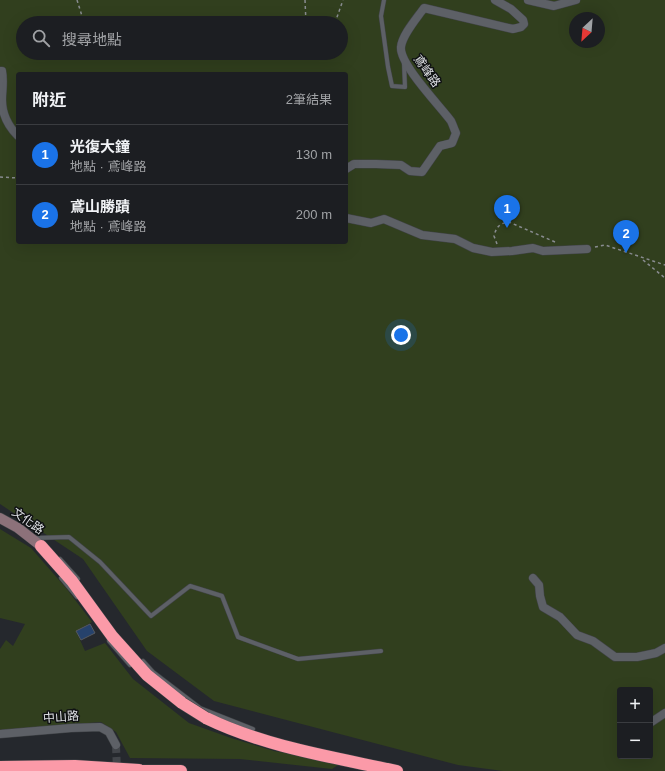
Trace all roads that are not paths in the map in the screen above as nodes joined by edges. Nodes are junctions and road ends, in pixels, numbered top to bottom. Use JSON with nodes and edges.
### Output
{"nodes":[{"id":1,"x":384,"y":0,"type":"edge"},
{"id":2,"x":495,"y":0,"type":"edge"},
{"id":3,"x":528,"y":0,"type":"edge"},
{"id":4,"x":576,"y":0,"type":"edge"},
{"id":5,"x":404,"y":61,"type":"junction"},
{"id":6,"x":0,"y":71,"type":"edge"},
{"id":7,"x":16,"y":134,"type":"edge"},
{"id":8,"x":348,"y":168,"type":"edge"},
{"id":9,"x":348,"y":218,"type":"edge"},
{"id":10,"x":587,"y":249,"type":"road end"},
{"id":11,"x":0,"y":518,"type":"edge"},
{"id":12,"x":35,"y":541,"type":"junction"},
{"id":13,"x":56,"y":570,"type":"dead end"},
{"id":14,"x":60,"y":576,"type":"dead end"},
{"id":15,"x":533,"y":578,"type":"dead end"},
{"id":16,"x":80,"y":583,"type":"dead end"},
{"id":17,"x":78,"y":600,"type":"dead end"},
{"id":18,"x":92,"y":617,"type":"dead end"},
{"id":19,"x":106,"y":618,"type":"dead end"},
{"id":20,"x":101,"y":630,"type":"dead end"},
{"id":21,"x":114,"y":630,"type":"dead end"},
{"id":22,"x":106,"y":636,"type":"dead end"},
{"id":23,"x":665,"y":648,"type":"edge"},
{"id":24,"x":381,"y":651,"type":"dead end"},
{"id":25,"x":138,"y":656,"type":"dead end"},
{"id":26,"x":134,"y":668,"type":"dead end"},
{"id":27,"x":143,"y":678,"type":"dead end"},
{"id":28,"x":149,"y":683,"type":"dead end"},
{"id":29,"x":203,"y":713,"type":"junction"},
{"id":30,"x":665,"y":713,"type":"edge"},
{"id":31,"x":653,"y":721,"type":"edge"},
{"id":32,"x":253,"y":729,"type":"dead end"},
{"id":33,"x":0,"y":734,"type":"edge"},
{"id":34,"x":116,"y":745,"type":"tunnel mouth"},
{"id":35,"x":0,"y":767,"type":"edge"},
{"id":36,"x":134,"y":770,"type":"edge"},
{"id":37,"x":181,"y":771,"type":"edge"},
{"id":38,"x":397,"y":771,"type":"edge"}],
"edges":[{"from":1,"to":5,"type":"lane"},
{"from":2,"to":5,"type":"street","name":"鳶峰路"},
{"from":3,"to":4,"type":"street"},
{"from":5,"to":8,"type":"street","name":"鳶峰路"},
{"from":6,"to":7,"type":"street"},
{"from":9,"to":10,"type":"street"},
{"from":11,"to":12,"type":"street","name":"文化路"},
{"from":12,"to":13,"type":"lane"},
{"from":12,"to":16,"type":"lane"},
{"from":12,"to":24,"type":"lane"},
{"from":12,"to":29,"type":"highway","bridge":true},
{"from":14,"to":17,"type":"lane"},
{"from":15,"to":23,"type":"street"},
{"from":18,"to":20,"type":"lane"},
{"from":19,"to":21,"type":"lane"},
{"from":22,"to":26,"type":"lane"},
{"from":25,"to":29,"type":"lane"},
{"from":27,"to":28,"type":"lane"},
{"from":29,"to":32,"type":"lane"},
{"from":29,"to":38,"type":"highway"},
{"from":30,"to":31,"type":"street"},
{"from":33,"to":34,"type":"street","name":"中山路"},
{"from":35,"to":36,"type":"highway"},
{"from":36,"to":37,"type":"highway"}]}
